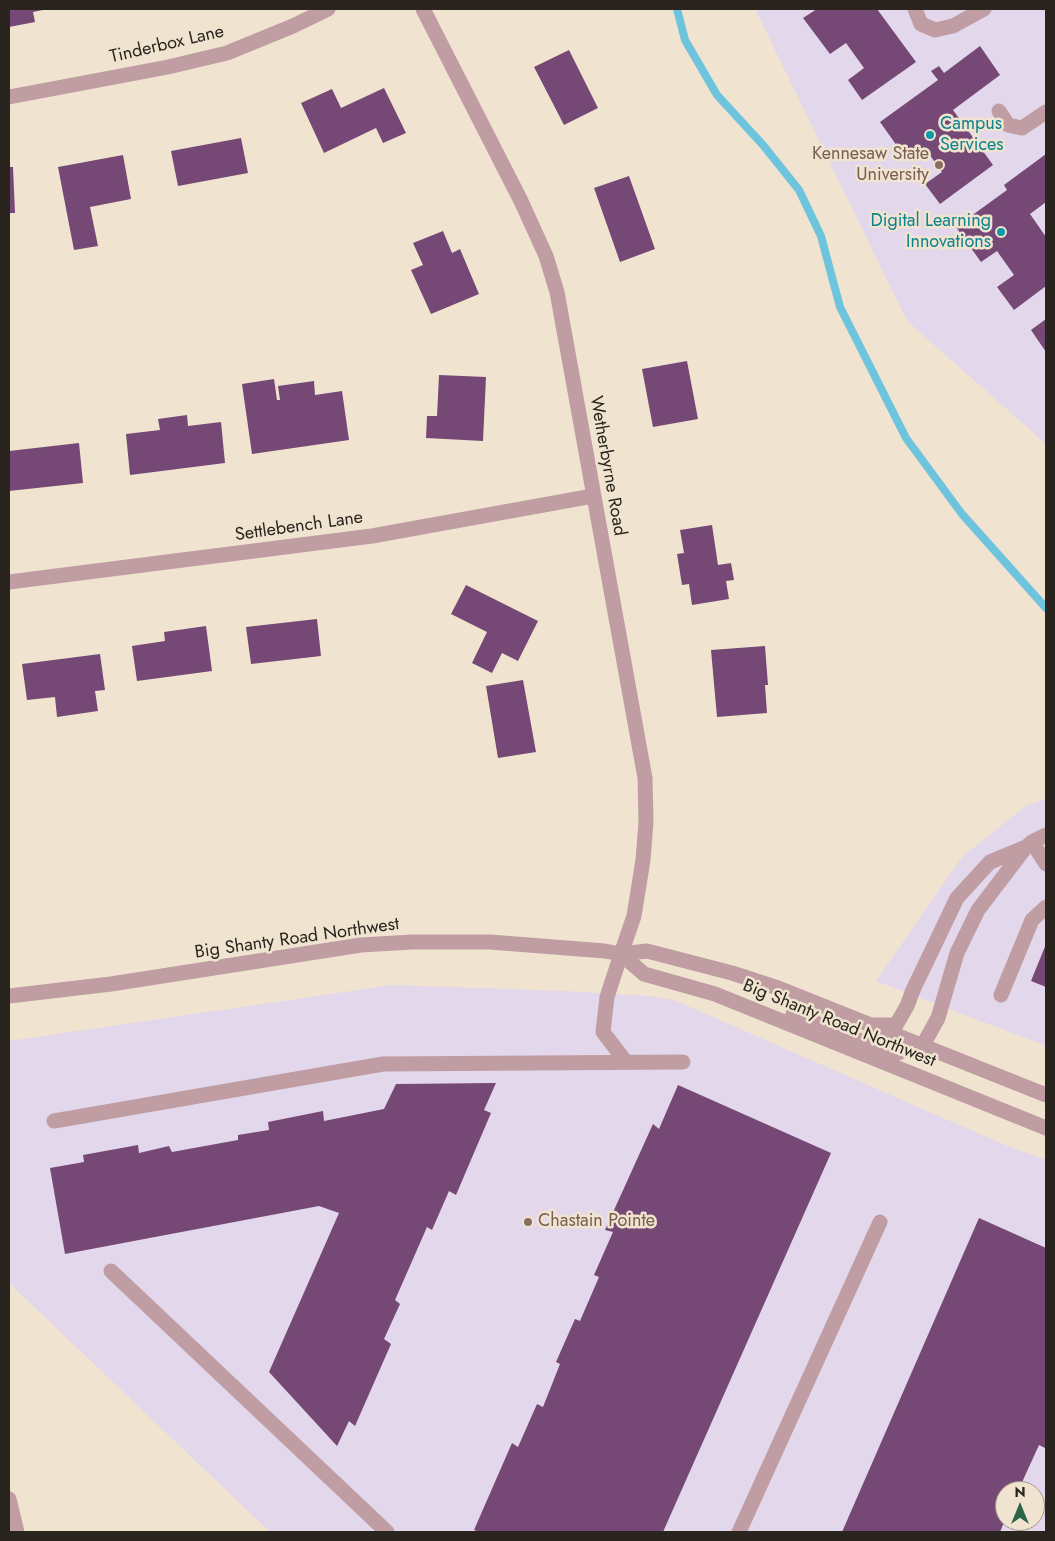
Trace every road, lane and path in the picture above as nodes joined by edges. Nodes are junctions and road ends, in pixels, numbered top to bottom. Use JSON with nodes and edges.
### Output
{"nodes":[{"id":1,"x":328,"y":9,"type":"edge"},
{"id":2,"x":423,"y":9,"type":"edge"},
{"id":3,"x":914,"y":9,"type":"edge"},
{"id":4,"x":984,"y":9,"type":"edge"},
{"id":5,"x":9,"y":96,"type":"edge"},
{"id":6,"x":999,"y":111,"type":"dead end"},
{"id":7,"x":1046,"y":112,"type":"edge"},
{"id":8,"x":593,"y":496,"type":"junction"},
{"id":9,"x":9,"y":582,"type":"edge"},
{"id":10,"x":1046,"y":835,"type":"edge"},
{"id":11,"x":1029,"y":844,"type":"junction"},
{"id":12,"x":1046,"y":864,"type":"edge"},
{"id":13,"x":1046,"y":907,"type":"edge"},
{"id":14,"x":621,"y":954,"type":"junction"},
{"id":15,"x":1002,"y":995,"type":"dead end"},
{"id":16,"x":9,"y":996,"type":"edge"},
{"id":17,"x":748,"y":1007,"type":"junction"},
{"id":18,"x":867,"y":1025,"type":"junction"},
{"id":19,"x":923,"y":1045,"type":"junction"},
{"id":20,"x":626,"y":1062,"type":"junction"},
{"id":21,"x":683,"y":1062,"type":"dead end"},
{"id":22,"x":1043,"y":1090,"type":"edge"},
{"id":23,"x":54,"y":1121,"type":"dead end"},
{"id":24,"x":1046,"y":1128,"type":"edge"},
{"id":25,"x":880,"y":1222,"type":"dead end"},
{"id":26,"x":111,"y":1271,"type":"dead end"},
{"id":27,"x":9,"y":1499,"type":"edge"},
{"id":28,"x":18,"y":1532,"type":"edge"},
{"id":29,"x":387,"y":1532,"type":"edge"},
{"id":30,"x":739,"y":1532,"type":"edge"}],
"edges":[{"from":1,"to":5,"type":"street","name":"Tinderbox Lane"},
{"from":2,"to":8,"type":"street","name":"Wetherbyrne Road"},
{"from":3,"to":4,"type":"street"},
{"from":6,"to":7,"type":"street"},
{"from":8,"to":9,"type":"street","name":"Settlebench Lane"},
{"from":8,"to":14,"type":"street","name":"Wetherbyrne Road"},
{"from":10,"to":11,"type":"street"},
{"from":11,"to":12,"type":"street"},
{"from":11,"to":18,"type":"street"},
{"from":11,"to":19,"type":"street"},
{"from":13,"to":15,"type":"street"},
{"from":14,"to":16,"type":"street","name":"Big Shanty Road Northwest"},
{"from":14,"to":17,"type":"street","name":"Big Shanty Road Northwest"},
{"from":14,"to":18,"type":"street","name":"Big Shanty Road Northwest"},
{"from":14,"to":20,"type":"street","name":"Wetherbyrne Road"},
{"from":17,"to":19,"type":"street"},
{"from":17,"to":24,"type":"street","name":"Big Shanty Road Northwest"},
{"from":18,"to":19,"type":"street","name":"Big Shanty Road Northwest"},
{"from":19,"to":22,"type":"street","name":"Big Shanty Road Northwest"},
{"from":20,"to":21,"type":"street"},
{"from":20,"to":23,"type":"street"},
{"from":25,"to":30,"type":"street"},
{"from":26,"to":29,"type":"street"},
{"from":27,"to":28,"type":"street"}]}
